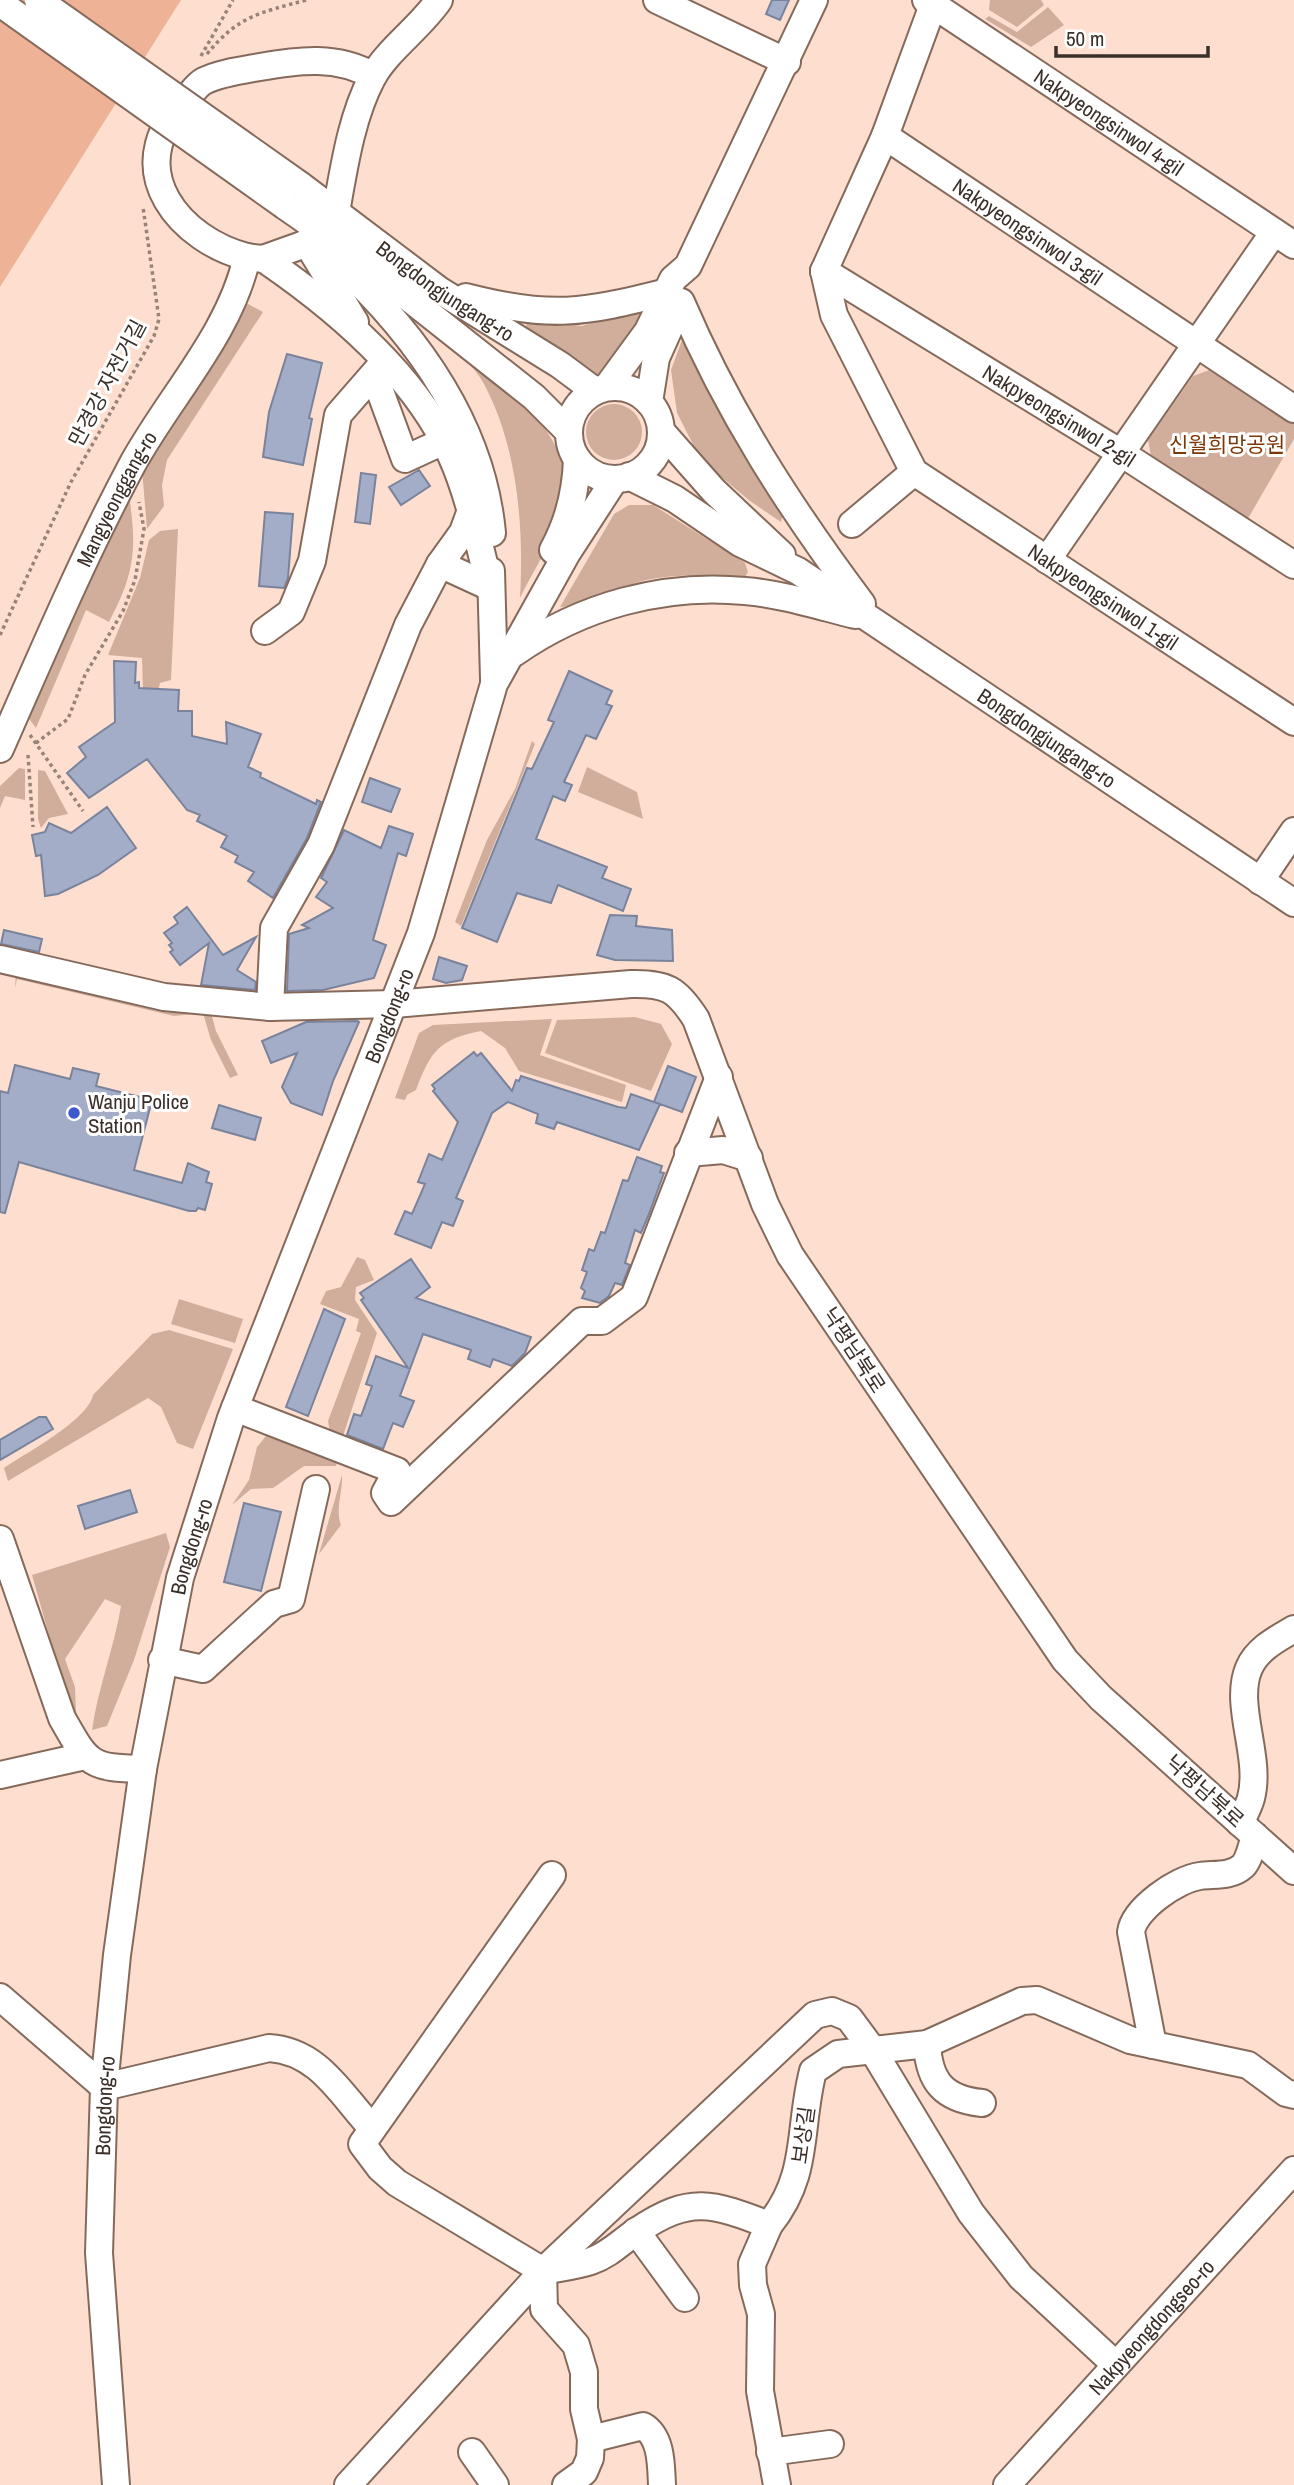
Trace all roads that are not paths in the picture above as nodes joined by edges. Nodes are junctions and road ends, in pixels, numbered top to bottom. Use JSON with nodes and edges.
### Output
{"nodes":[{"id":1,"x":38,"y":0,"type":"edge"},
{"id":2,"x":439,"y":0,"type":"edge"},
{"id":3,"x":657,"y":0,"type":"edge"},
{"id":4,"x":814,"y":0,"type":"edge"},
{"id":5,"x":930,"y":3,"type":"edge"},
{"id":6,"x":0,"y":4,"type":"edge"},
{"id":7,"x":787,"y":62,"type":"junction"},
{"id":8,"x":373,"y":76,"type":"junction"},
{"id":9,"x":885,"y":136,"type":"junction"},
{"id":10,"x":309,"y":219,"type":"junction"},
{"id":11,"x":1284,"y":239,"type":"edge"},
{"id":12,"x":255,"y":258,"type":"junction"},
{"id":13,"x":824,"y":271,"type":"junction"},
{"id":14,"x":439,"y":290,"type":"junction"},
{"id":15,"x":674,"y":297,"type":"junction"},
{"id":16,"x":1196,"y":344,"type":"junction"},
{"id":17,"x":376,"y":352,"type":"junction"},
{"id":18,"x":601,"y":389,"type":"junction"},
{"id":19,"x":380,"y":391,"type":"dead end"},
{"id":20,"x":649,"y":402,"type":"junction"},
{"id":21,"x":1294,"y":409,"type":"edge"},
{"id":22,"x":568,"y":431,"type":"junction"},
{"id":23,"x":661,"y":431,"type":"junction"},
{"id":24,"x":444,"y":441,"type":"junction"},
{"id":25,"x":1121,"y":453,"type":"junction"},
{"id":26,"x":577,"y":459,"type":"junction"},
{"id":27,"x":914,"y":472,"type":"junction"},
{"id":28,"x":622,"y":478,"type":"junction"},
{"id":29,"x":471,"y":510,"type":"junction"},
{"id":30,"x":852,"y":524,"type":"dead end"},
{"id":31,"x":1047,"y":559,"type":"junction"},
{"id":32,"x":440,"y":564,"type":"junction"},
{"id":33,"x":1294,"y":565,"type":"edge"},
{"id":34,"x":798,"y":570,"type":"junction"},
{"id":35,"x":490,"y":587,"type":"junction"},
{"id":36,"x":873,"y":619,"type":"junction"},
{"id":37,"x":265,"y":631,"type":"dead end"},
{"id":38,"x":509,"y":657,"type":"junction"},
{"id":39,"x":494,"y":684,"type":"junction"},
{"id":40,"x":1294,"y":722,"type":"edge"},
{"id":41,"x":0,"y":749,"type":"edge"},
{"id":42,"x":1294,"y":831,"type":"edge"},
{"id":43,"x":1261,"y":881,"type":"junction"},
{"id":44,"x":1294,"y":902,"type":"edge"},
{"id":45,"x":0,"y":959,"type":"edge"},
{"id":46,"x":394,"y":1004,"type":"junction"},
{"id":47,"x":270,"y":1007,"type":"junction"},
{"id":48,"x":719,"y":1077,"type":"junction"},
{"id":49,"x":688,"y":1153,"type":"junction"},
{"id":50,"x":749,"y":1158,"type":"junction"},
{"id":51,"x":235,"y":1408,"type":"junction"},
{"id":52,"x":316,"y":1489,"type":"dead end"},
{"id":53,"x":0,"y":1539,"type":"edge"},
{"id":54,"x":1294,"y":1629,"type":"edge"},
{"id":55,"x":162,"y":1660,"type":"junction"},
{"id":56,"x":85,"y":1756,"type":"junction"},
{"id":57,"x":143,"y":1769,"type":"junction"},
{"id":58,"x":0,"y":1774,"type":"edge"},
{"id":59,"x":1247,"y":1829,"type":"junction"},
{"id":60,"x":1294,"y":1871,"type":"edge"},
{"id":61,"x":552,"y":1875,"type":"dead end"},
{"id":62,"x":0,"y":1997,"type":"edge"},
{"id":63,"x":927,"y":2044,"type":"junction"},
{"id":64,"x":1153,"y":2045,"type":"junction"},
{"id":65,"x":872,"y":2049,"type":"junction"},
{"id":66,"x":104,"y":2087,"type":"junction"},
{"id":67,"x":1294,"y":2095,"type":"edge"},
{"id":68,"x":982,"y":2103,"type":"dead end"},
{"id":69,"x":372,"y":2128,"type":"junction"},
{"id":70,"x":1294,"y":2171,"type":"edge"},
{"id":71,"x":769,"y":2225,"type":"junction"},
{"id":72,"x":636,"y":2231,"type":"junction"},
{"id":73,"x":543,"y":2272,"type":"junction"},
{"id":74,"x":685,"y":2298,"type":"dead end"},
{"id":75,"x":1116,"y":2365,"type":"junction"},
{"id":76,"x":591,"y":2439,"type":"junction"},
{"id":77,"x":831,"y":2444,"type":"dead end"},
{"id":78,"x":472,"y":2452,"type":"dead end"},
{"id":79,"x":770,"y":2452,"type":"junction"},
{"id":80,"x":117,"y":2485,"type":"edge"},
{"id":81,"x":348,"y":2485,"type":"edge"},
{"id":82,"x":495,"y":2485,"type":"edge"},
{"id":83,"x":566,"y":2485,"type":"edge"},
{"id":84,"x":662,"y":2485,"type":"edge"},
{"id":85,"x":777,"y":2485,"type":"edge"},
{"id":86,"x":1007,"y":2485,"type":"edge"}],
"edges":[{"from":1,"to":10,"type":"street","bridge":true},
{"from":2,"to":8,"type":"street"},
{"from":3,"to":7,"type":"street"},
{"from":4,"to":7,"type":"street"},
{"from":5,"to":9,"type":"street"},
{"from":5,"to":11,"type":"street","name":"Nakpyeongsinwol 4-gil"},
{"from":6,"to":10,"type":"street","bridge":true},
{"from":7,"to":15,"type":"street"},
{"from":8,"to":10,"type":"street"},
{"from":8,"to":12,"type":"street"},
{"from":9,"to":13,"type":"street"},
{"from":9,"to":16,"type":"street","name":"Nakpyeongsinwol 3-gil"},
{"from":10,"to":12,"type":"street"},
{"from":10,"to":14,"type":"street","name":"Bongdongjungang-ro"},
{"from":10,"to":17,"type":"street"},
{"from":10,"to":22,"type":"street","name":"Bongdongjungang-ro"},
{"from":10,"to":35,"type":"street"},
{"from":11,"to":16,"type":"street"},
{"from":12,"to":17,"type":"street"},
{"from":12,"to":41,"type":"street","name":"Mangyeonggang-ro"},
{"from":13,"to":25,"type":"street","name":"Nakpyeongsinwol 2-gil"},
{"from":13,"to":27,"type":"street"},
{"from":14,"to":15,"type":"street"},
{"from":14,"to":18,"type":"street","name":"Bongdongjungang-ro"},
{"from":15,"to":18,"type":"street"},
{"from":15,"to":20,"type":"street"},
{"from":15,"to":36,"type":"street"},
{"from":16,"to":21,"type":"street","name":"Nakpyeongsinwol 3-gil"},
{"from":16,"to":25,"type":"street"},
{"from":17,"to":24,"type":"street"},
{"from":17,"to":37,"type":"street"},
{"from":18,"to":20,"type":"street","name":"Bongdongjungang-ro"},
{"from":18,"to":22,"type":"street"},
{"from":19,"to":24,"type":"street"},
{"from":20,"to":23,"type":"street","name":"Bongdongjungang-ro"},
{"from":22,"to":26,"type":"street","name":"Bongdongjungang-ro"},
{"from":23,"to":28,"type":"street"},
{"from":23,"to":34,"type":"street","name":"Bongdongjungang-ro"},
{"from":24,"to":29,"type":"street"},
{"from":25,"to":31,"type":"street"},
{"from":25,"to":33,"type":"street","name":"Nakpyeongsinwol 2-gil"},
{"from":26,"to":28,"type":"street","name":"Bongdongjungang-ro"},
{"from":26,"to":38,"type":"street","name":"Bongdong-ro"},
{"from":27,"to":30,"type":"street"},
{"from":27,"to":31,"type":"street","name":"Nakpyeongsinwol 1-gil"},
{"from":28,"to":34,"type":"street","name":"Bongdongjungang-ro"},
{"from":28,"to":38,"type":"street","name":"Bongdong-ro"},
{"from":29,"to":32,"type":"street"},
{"from":29,"to":35,"type":"street"},
{"from":31,"to":40,"type":"street","name":"Nakpyeongsinwol 1-gil"},
{"from":32,"to":35,"type":"street"},
{"from":32,"to":47,"type":"street"},
{"from":34,"to":36,"type":"street","name":"Bongdongjungang-ro"},
{"from":35,"to":39,"type":"street"},
{"from":36,"to":38,"type":"street"},
{"from":36,"to":43,"type":"street","name":"Bongdongjungang-ro"},
{"from":38,"to":39,"type":"street","name":"Bongdong-ro"},
{"from":39,"to":46,"type":"street","name":"Bongdong-ro"},
{"from":42,"to":43,"type":"street"},
{"from":43,"to":44,"type":"street","name":"Bongdongjungang-ro"},
{"from":45,"to":47,"type":"street","name":"낙평남북로"},
{"from":46,"to":47,"type":"street","name":"낙평남북로"},
{"from":46,"to":48,"type":"street","name":"낙평남북로"},
{"from":46,"to":51,"type":"street","name":"Bongdong-ro"},
{"from":48,"to":49,"type":"street"},
{"from":48,"to":50,"type":"street","name":"낙평남북로"},
{"from":49,"to":50,"type":"street"},
{"from":49,"to":51,"type":"street"},
{"from":50,"to":59,"type":"street","name":"낙평남북로"},
{"from":51,"to":55,"type":"street","name":"Bongdong-ro"},
{"from":52,"to":55,"type":"street"},
{"from":53,"to":56,"type":"street"},
{"from":54,"to":59,"type":"street"},
{"from":55,"to":57,"type":"street","name":"Bongdong-ro"},
{"from":56,"to":57,"type":"street"},
{"from":56,"to":58,"type":"street"},
{"from":57,"to":66,"type":"street","name":"Bongdong-ro"},
{"from":59,"to":60,"type":"street","name":"낙평남북로"},
{"from":59,"to":64,"type":"street"},
{"from":61,"to":69,"type":"street"},
{"from":62,"to":66,"type":"street"},
{"from":63,"to":64,"type":"street","name":"보상길"},
{"from":63,"to":65,"type":"street","name":"보상길"},
{"from":63,"to":68,"type":"street"},
{"from":64,"to":67,"type":"street","name":"보상길"},
{"from":65,"to":71,"type":"street","name":"보상길"},
{"from":65,"to":73,"type":"street"},
{"from":65,"to":75,"type":"street"},
{"from":66,"to":69,"type":"street"},
{"from":66,"to":80,"type":"street","name":"Bongdong-ro"},
{"from":69,"to":73,"type":"street"},
{"from":70,"to":75,"type":"street","name":"Nakpyeongdongseo-ro"},
{"from":71,"to":72,"type":"street"},
{"from":71,"to":79,"type":"street","name":"보상길"},
{"from":72,"to":73,"type":"street"},
{"from":72,"to":74,"type":"street"},
{"from":73,"to":76,"type":"street"},
{"from":73,"to":81,"type":"street"},
{"from":75,"to":86,"type":"street","name":"Nakpyeongdongseo-ro"},
{"from":76,"to":83,"type":"street"},
{"from":76,"to":84,"type":"street"},
{"from":77,"to":79,"type":"street"},
{"from":78,"to":82,"type":"street"},
{"from":79,"to":85,"type":"street","name":"보상길"}]}
